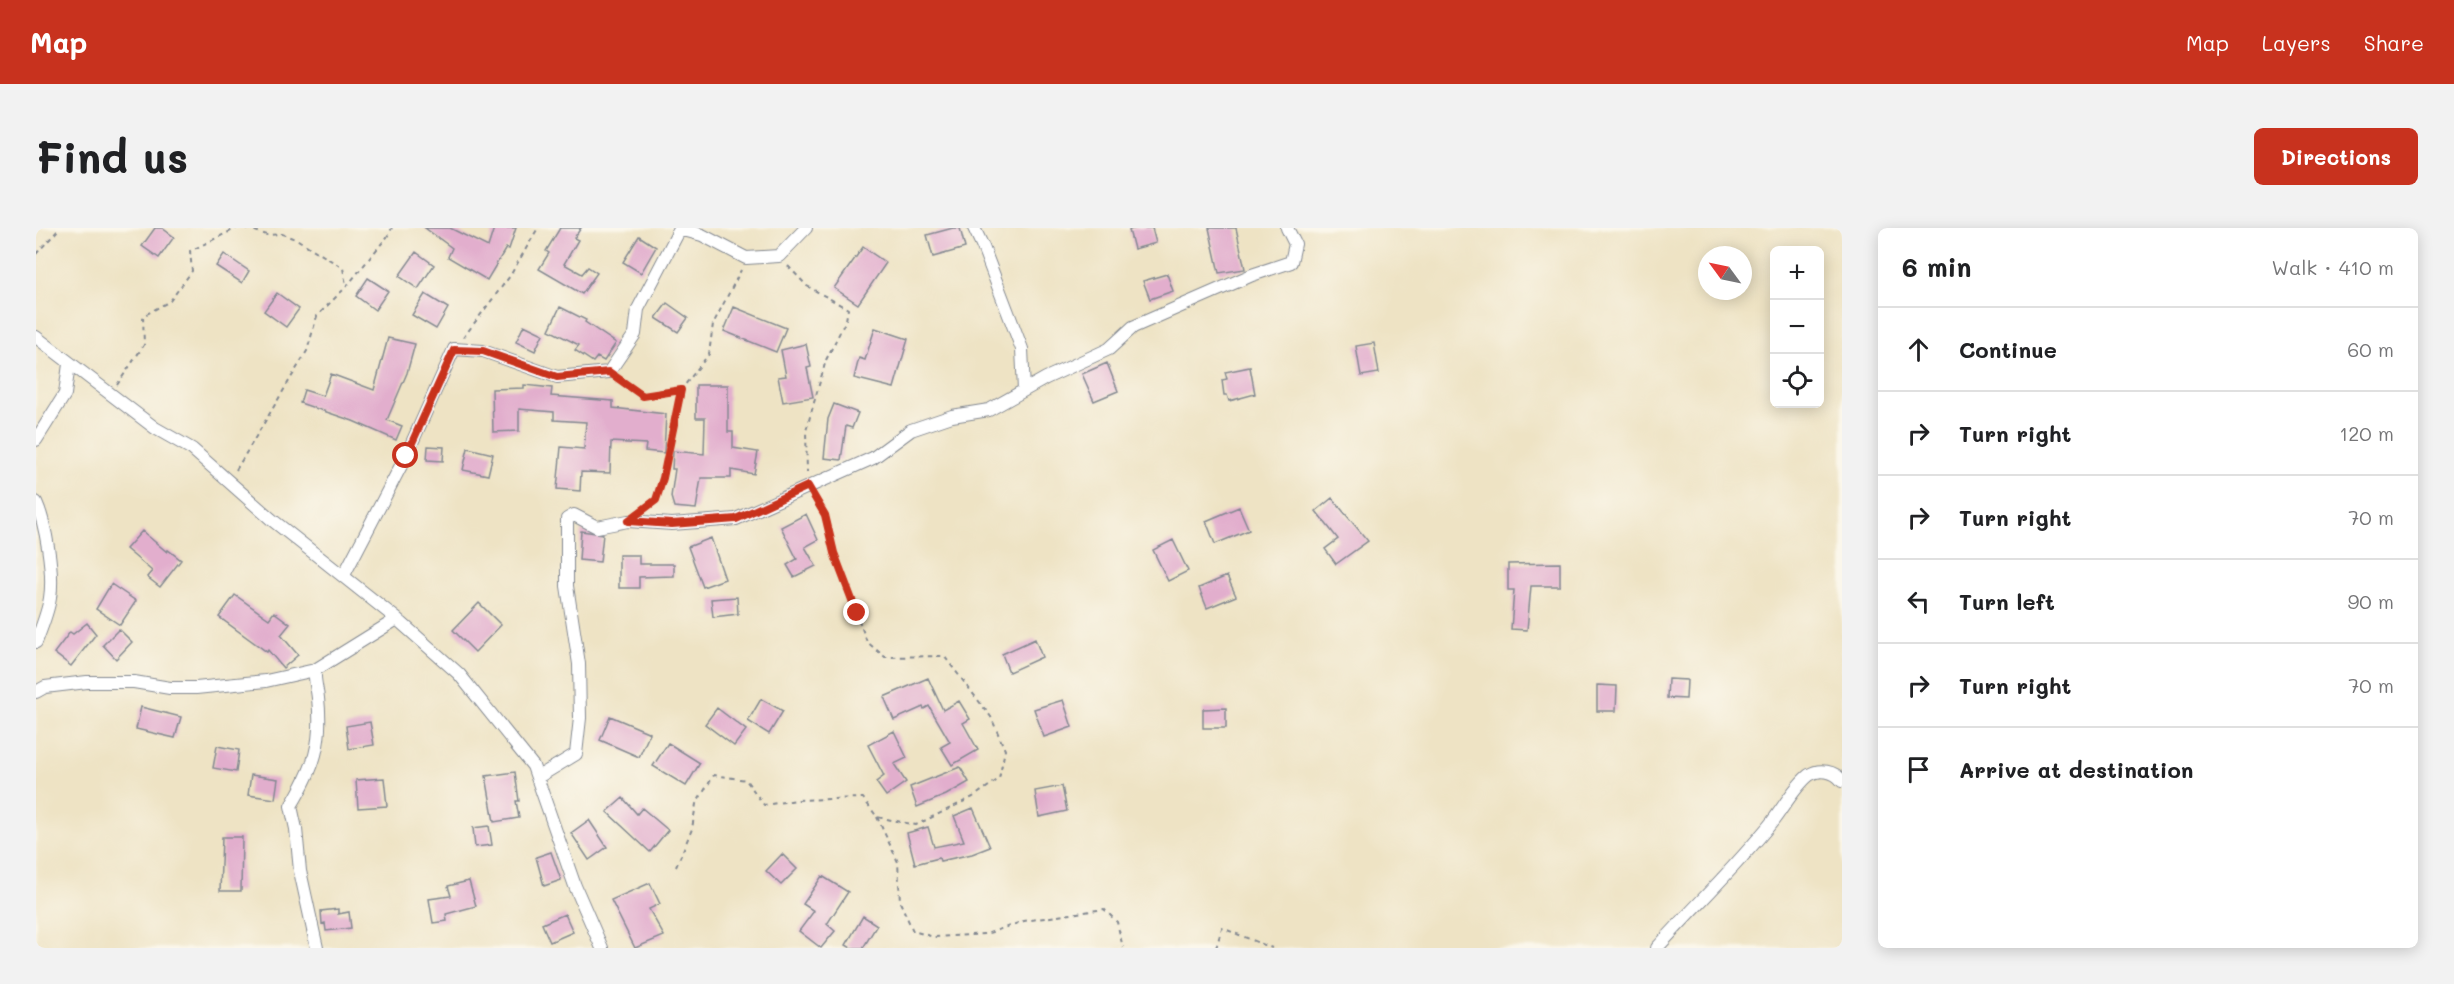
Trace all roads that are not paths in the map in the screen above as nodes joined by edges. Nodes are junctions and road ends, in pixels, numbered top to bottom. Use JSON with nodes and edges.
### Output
{"nodes":[{"id":1,"x":806,"y":228,"type":"edge"},
{"id":2,"x":974,"y":228,"type":"edge"},
{"id":3,"x":1287,"y":228,"type":"edge"},
{"id":4,"x":36,"y":337,"type":"edge"},
{"id":5,"x":69,"y":364,"type":"junction"},
{"id":6,"x":1024,"y":390,"type":"junction"},
{"id":7,"x":36,"y":440,"type":"edge"},
{"id":8,"x":36,"y":502,"type":"edge"},
{"id":9,"x":344,"y":575,"type":"junction"},
{"id":10,"x":397,"y":619,"type":"junction"},
{"id":11,"x":36,"y":642,"type":"edge"},
{"id":12,"x":315,"y":670,"type":"junction"},
{"id":13,"x":36,"y":692,"type":"edge"},
{"id":14,"x":538,"y":777,"type":"junction"},
{"id":15,"x":1842,"y":781,"type":"edge"},
{"id":16,"x":317,"y":948,"type":"edge"},
{"id":17,"x":602,"y":948,"type":"edge"},
{"id":18,"x":1657,"y":948,"type":"edge"}],
"edges":[{"from":1,"to":9,"type":"street"},
{"from":2,"to":6,"type":"street"},
{"from":3,"to":6,"type":"street"},
{"from":4,"to":5,"type":"street"},
{"from":5,"to":7,"type":"street"},
{"from":5,"to":9,"type":"street"},
{"from":6,"to":14,"type":"street"},
{"from":8,"to":11,"type":"street"},
{"from":9,"to":10,"type":"street"},
{"from":10,"to":12,"type":"street"},
{"from":10,"to":14,"type":"street"},
{"from":12,"to":13,"type":"street"},
{"from":12,"to":16,"type":"street"},
{"from":14,"to":17,"type":"street"},
{"from":15,"to":18,"type":"street"}]}
